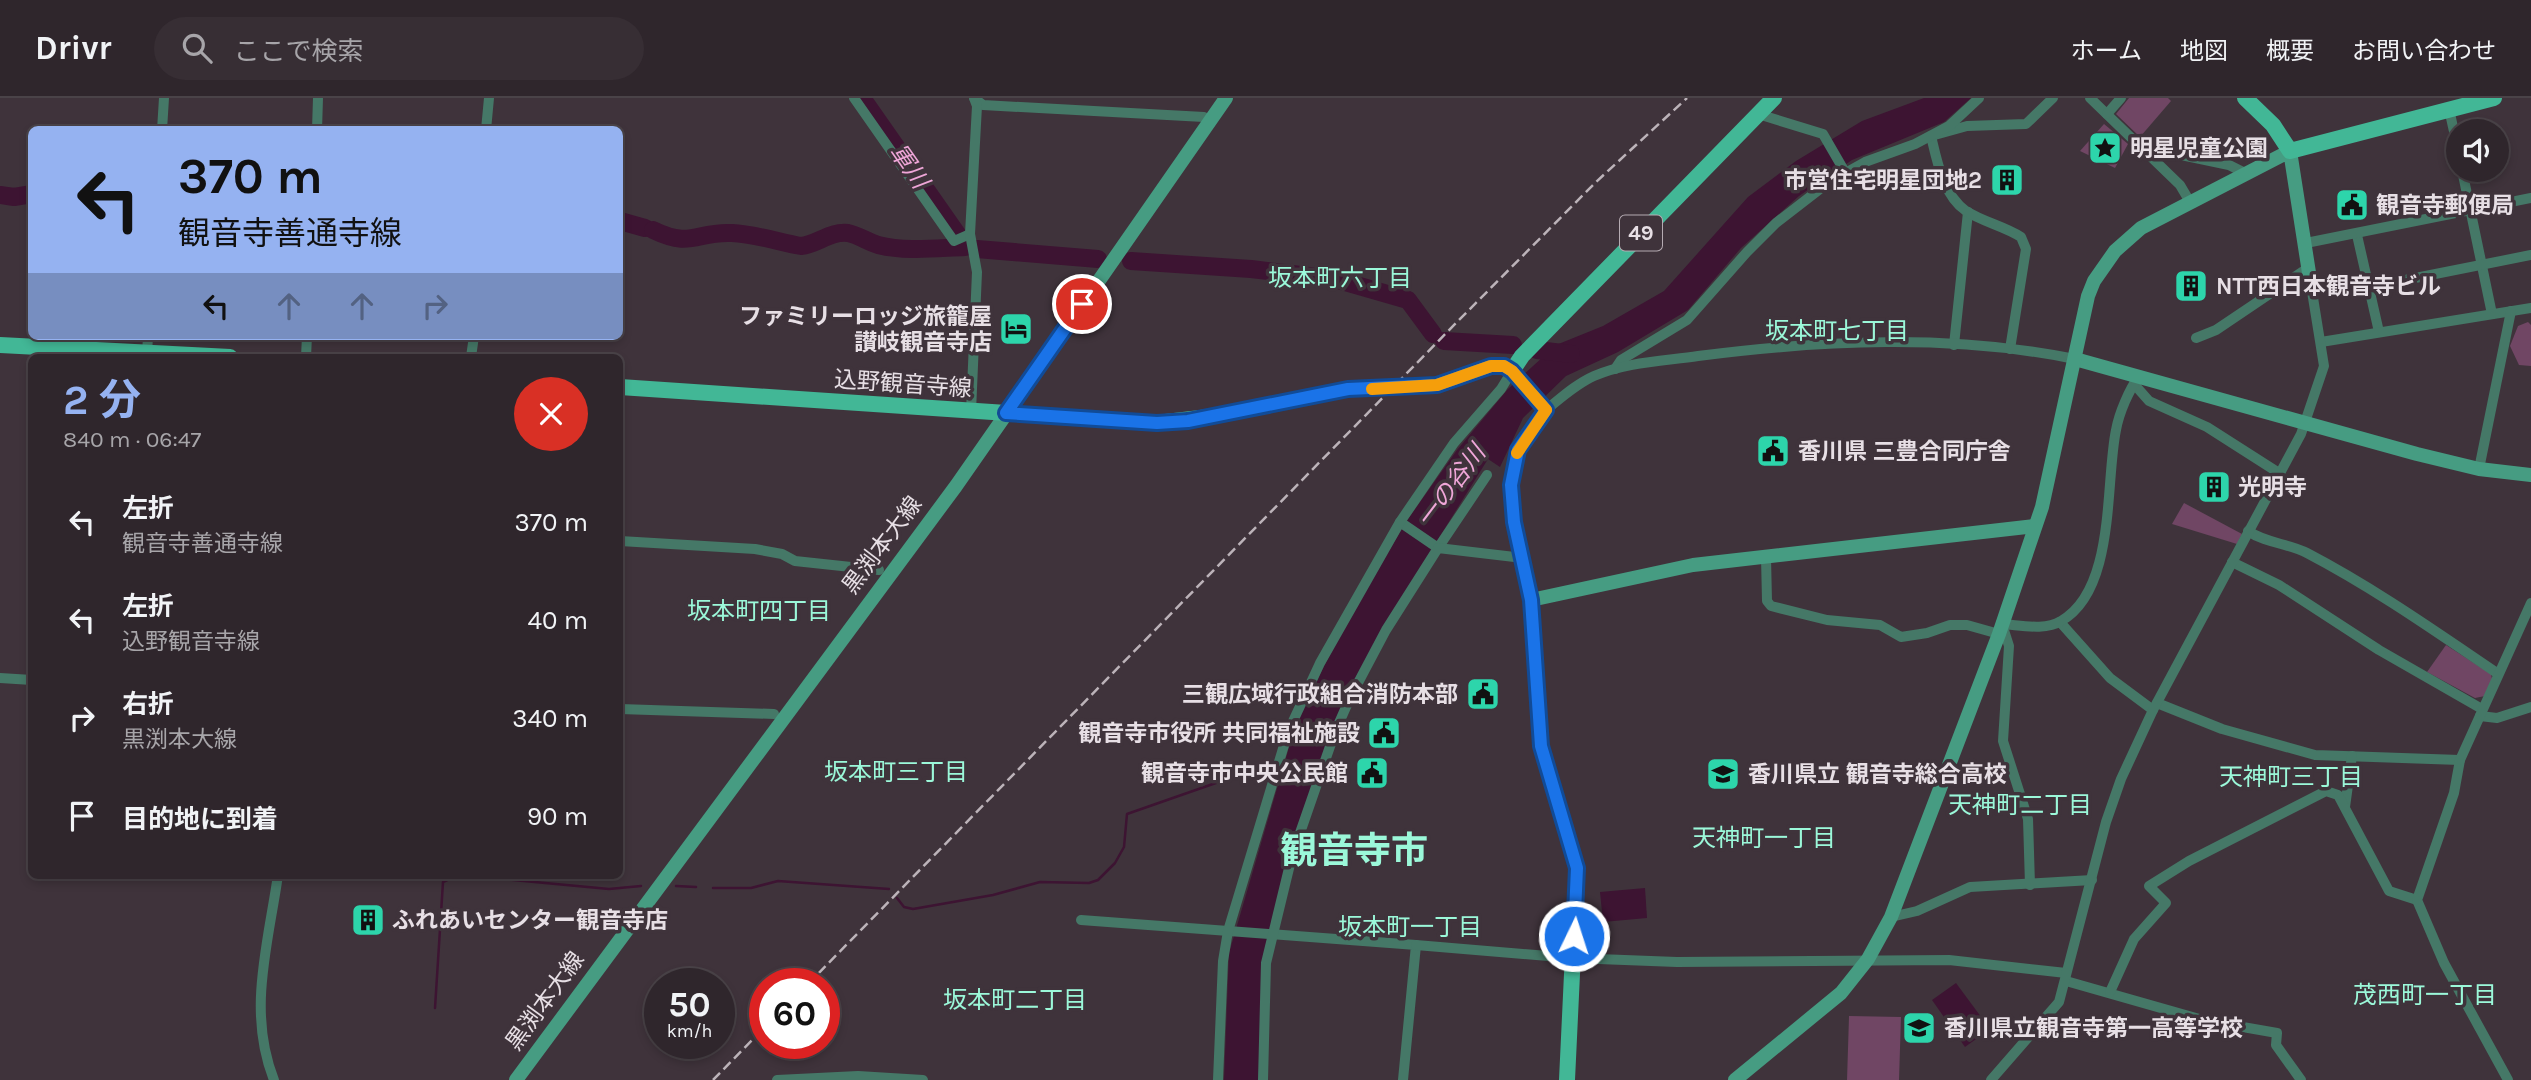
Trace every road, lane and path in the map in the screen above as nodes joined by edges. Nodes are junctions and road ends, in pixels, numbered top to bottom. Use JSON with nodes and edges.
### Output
{"nodes":[{"id":1,"x":164,"y":98,"type":"edge"},
{"id":2,"x":318,"y":98,"type":"edge"},
{"id":3,"x":489,"y":98,"type":"edge"},
{"id":4,"x":854,"y":98,"type":"edge"},
{"id":5,"x":974,"y":98,"type":"edge"},
{"id":6,"x":1226,"y":98,"type":"edge"},
{"id":7,"x":1774,"y":98,"type":"edge"},
{"id":8,"x":1979,"y":98,"type":"edge"},
{"id":9,"x":2053,"y":98,"type":"edge"},
{"id":10,"x":2090,"y":98,"type":"edge"},
{"id":11,"x":2121,"y":98,"type":"edge"},
{"id":12,"x":2245,"y":98,"type":"edge"},
{"id":13,"x":2485,"y":99,"type":"edge"},
{"id":14,"x":2449,"y":109,"type":"junction"},
{"id":15,"x":1758,"y":114,"type":"junction"},
{"id":16,"x":2107,"y":114,"type":"junction"},
{"id":17,"x":1204,"y":117,"type":"dead end"},
{"id":18,"x":2451,"y":119,"type":"edge"},
{"id":19,"x":163,"y":126,"type":"edge"},
{"id":20,"x":317,"y":126,"type":"edge"},
{"id":21,"x":486,"y":126,"type":"edge"},
{"id":22,"x":1931,"y":136,"type":"junction"},
{"id":23,"x":2142,"y":147,"type":"junction"},
{"id":24,"x":2290,"y":151,"type":"junction"},
{"id":25,"x":1845,"y":172,"type":"junction"},
{"id":26,"x":2245,"y":173,"type":"junction"},
{"id":27,"x":2465,"y":182,"type":"edge"},
{"id":28,"x":2531,"y":198,"type":"edge"},
{"id":29,"x":2190,"y":202,"type":"junction"},
{"id":30,"x":2471,"y":210,"type":"junction"},
{"id":31,"x":1968,"y":212,"type":"junction"},
{"id":32,"x":970,"y":234,"type":"junction"},
{"id":33,"x":2357,"y":235,"type":"junction"},
{"id":34,"x":2306,"y":243,"type":"junction"},
{"id":35,"x":2531,"y":255,"type":"edge"},
{"id":36,"x":2482,"y":265,"type":"junction"},
{"id":37,"x":2309,"y":274,"type":"junction"},
{"id":38,"x":2370,"y":287,"type":"junction"},
{"id":39,"x":2531,"y":308,"type":"edge"},
{"id":40,"x":2511,"y":311,"type":"junction"},
{"id":41,"x":2492,"y":314,"type":"junction"},
{"id":42,"x":2379,"y":332,"type":"junction"},
{"id":43,"x":2196,"y":338,"type":"dead end"},
{"id":44,"x":148,"y":340,"type":"edge"},
{"id":45,"x":2321,"y":342,"type":"junction"},
{"id":46,"x":0,"y":345,"type":"edge"},
{"id":47,"x":1954,"y":345,"type":"junction"},
{"id":48,"x":2010,"y":349,"type":"junction"},
{"id":49,"x":147,"y":354,"type":"joint"},
{"id":50,"x":2075,"y":359,"type":"junction"},
{"id":51,"x":1615,"y":369,"type":"junction"},
{"id":52,"x":1515,"y":374,"type":"junction"},
{"id":53,"x":2136,"y":380,"type":"junction"},
{"id":54,"x":623,"y":387,"type":"edge"},
{"id":55,"x":1543,"y":407,"type":"junction"},
{"id":56,"x":971,"y":412,"type":"junction"},
{"id":57,"x":1006,"y":413,"type":"junction"},
{"id":58,"x":2305,"y":423,"type":"junction"},
{"id":59,"x":2479,"y":469,"type":"junction"},
{"id":60,"x":2279,"y":473,"type":"junction"},
{"id":61,"x":1487,"y":475,"type":"dead end"},
{"id":62,"x":2531,"y":475,"type":"edge"},
{"id":63,"x":1400,"y":522,"type":"junction"},
{"id":64,"x":2035,"y":526,"type":"junction"},
{"id":65,"x":2248,"y":531,"type":"junction"},
{"id":66,"x":623,"y":541,"type":"edge"},
{"id":67,"x":1438,"y":548,"type":"junction"},
{"id":68,"x":1766,"y":556,"type":"junction"},
{"id":69,"x":1523,"y":558,"type":"junction"},
{"id":70,"x":2232,"y":562,"type":"junction"},
{"id":71,"x":879,"y":570,"type":"dead end"},
{"id":72,"x":1531,"y":600,"type":"junction"},
{"id":73,"x":2531,"y":603,"type":"edge"},
{"id":74,"x":2060,"y":622,"type":"junction"},
{"id":75,"x":2001,"y":629,"type":"junction"},
{"id":76,"x":2497,"y":673,"type":"junction"},
{"id":77,"x":0,"y":678,"type":"edge"},
{"id":78,"x":28,"y":680,"type":"edge"},
{"id":79,"x":2155,"y":706,"type":"junction"},
{"id":80,"x":2531,"y":706,"type":"edge"},
{"id":81,"x":623,"y":709,"type":"edge"},
{"id":82,"x":2481,"y":712,"type":"junction"},
{"id":83,"x":774,"y":714,"type":"dead end"},
{"id":84,"x":2352,"y":756,"type":"junction"},
{"id":85,"x":2460,"y":760,"type":"junction"},
{"id":86,"x":2344,"y":807,"type":"junction"},
{"id":87,"x":277,"y":879,"type":"edge"},
{"id":88,"x":2092,"y":880,"type":"junction"},
{"id":89,"x":2030,"y":885,"type":"junction"},
{"id":90,"x":2417,"y":900,"type":"junction"},
{"id":91,"x":1891,"y":917,"type":"junction"},
{"id":92,"x":1081,"y":920,"type":"dead end"},
{"id":93,"x":1228,"y":931,"type":"junction"},
{"id":94,"x":1273,"y":934,"type":"junction"},
{"id":95,"x":1416,"y":945,"type":"junction"},
{"id":96,"x":1572,"y":958,"type":"junction"},
{"id":97,"x":1868,"y":959,"type":"junction"},
{"id":98,"x":2066,"y":977,"type":"junction"},
{"id":99,"x":2110,"y":992,"type":"junction"},
{"id":100,"x":274,"y":1080,"type":"edge"},
{"id":101,"x":516,"y":1080,"type":"edge"},
{"id":102,"x":777,"y":1080,"type":"edge"},
{"id":103,"x":923,"y":1080,"type":"edge"},
{"id":104,"x":1218,"y":1080,"type":"edge"},
{"id":105,"x":1263,"y":1080,"type":"edge"},
{"id":106,"x":1403,"y":1080,"type":"edge"},
{"id":107,"x":1567,"y":1080,"type":"edge"},
{"id":108,"x":1735,"y":1080,"type":"edge"},
{"id":109,"x":1991,"y":1080,"type":"edge"},
{"id":110,"x":2301,"y":1080,"type":"edge"},
{"id":111,"x":2508,"y":1080,"type":"edge"}],
"edges":[{"from":1,"to":19,"type":"street"},
{"from":2,"to":20,"type":"street"},
{"from":3,"to":21,"type":"street"},
{"from":4,"to":32,"type":"street"},
{"from":5,"to":17,"type":"street"},
{"from":5,"to":32,"type":"street"},
{"from":6,"to":57,"type":"street","name":"黒渕本大線"},
{"from":7,"to":15,"type":"main road","number":"49"},
{"from":8,"to":22,"type":"street"},
{"from":9,"to":22,"type":"street"},
{"from":10,"to":16,"type":"street"},
{"from":11,"to":16,"type":"street"},
{"from":12,"to":24,"type":"main road"},
{"from":13,"to":14,"type":"main road"},
{"from":14,"to":18,"type":"street"},
{"from":14,"to":24,"type":"main road"},
{"from":15,"to":25,"type":"street"},
{"from":15,"to":52,"type":"main road","number":"49"},
{"from":16,"to":23,"type":"street"},
{"from":22,"to":25,"type":"street"},
{"from":22,"to":31,"type":"street"},
{"from":23,"to":26,"type":"street"},
{"from":23,"to":29,"type":"street"},
{"from":24,"to":26,"type":"street"},
{"from":24,"to":34,"type":"street"},
{"from":25,"to":51,"type":"street"},
{"from":26,"to":29,"type":"street"},
{"from":27,"to":30,"type":"street"},
{"from":28,"to":30,"type":"street"},
{"from":29,"to":50,"type":"street"},
{"from":30,"to":33,"type":"street"},
{"from":30,"to":36,"type":"street"},
{"from":31,"to":47,"type":"street"},
{"from":31,"to":48,"type":"street"},
{"from":32,"to":56,"type":"street"},
{"from":33,"to":34,"type":"street"},
{"from":33,"to":38,"type":"street"},
{"from":34,"to":37,"type":"street"},
{"from":35,"to":36,"type":"street"},
{"from":36,"to":38,"type":"street"},
{"from":36,"to":41,"type":"street"},
{"from":37,"to":43,"type":"street"},
{"from":37,"to":45,"type":"street"},
{"from":38,"to":42,"type":"street"},
{"from":39,"to":40,"type":"street"},
{"from":40,"to":41,"type":"street"},
{"from":40,"to":59,"type":"street"},
{"from":41,"to":42,"type":"street"},
{"from":42,"to":45,"type":"street"},
{"from":44,"to":49,"type":"street"},
{"from":45,"to":58,"type":"street"},
{"from":46,"to":49,"type":"main road"},
{"from":47,"to":48,"type":"street"},
{"from":47,"to":51,"type":"street"},
{"from":48,"to":50,"type":"street"},
{"from":50,"to":53,"type":"street"},
{"from":50,"to":64,"type":"street"},
{"from":51,"to":55,"type":"street"},
{"from":52,"to":55,"type":"main road"},
{"from":52,"to":57,"type":"main road","name":"込野観音寺線"},
{"from":52,"to":63,"type":"street"},
{"from":53,"to":58,"type":"street"},
{"from":53,"to":60,"type":"street"},
{"from":53,"to":74,"type":"street"},
{"from":54,"to":56,"type":"main road","name":"込野観音寺線"},
{"from":55,"to":69,"type":"main road"},
{"from":56,"to":57,"type":"main road","name":"込野観音寺線"},
{"from":57,"to":101,"type":"street","name":"黒渕本大線"},
{"from":58,"to":59,"type":"street"},
{"from":58,"to":60,"type":"street"},
{"from":59,"to":62,"type":"street"},
{"from":60,"to":65,"type":"street"},
{"from":61,"to":67,"type":"street"},
{"from":63,"to":67,"type":"street"},
{"from":63,"to":93,"type":"street"},
{"from":64,"to":68,"type":"street"},
{"from":64,"to":75,"type":"street"},
{"from":65,"to":70,"type":"street"},
{"from":65,"to":76,"type":"street"},
{"from":66,"to":71,"type":"street"},
{"from":67,"to":69,"type":"street"},
{"from":67,"to":94,"type":"street"},
{"from":68,"to":72,"type":"street"},
{"from":68,"to":75,"type":"street"},
{"from":69,"to":72,"type":"main road"},
{"from":70,"to":79,"type":"street"},
{"from":70,"to":82,"type":"street"},
{"from":72,"to":96,"type":"main road"},
{"from":73,"to":76,"type":"street"},
{"from":74,"to":75,"type":"street"},
{"from":74,"to":79,"type":"street"},
{"from":75,"to":89,"type":"street"},
{"from":75,"to":91,"type":"street"},
{"from":76,"to":82,"type":"street"},
{"from":77,"to":78,"type":"street"},
{"from":79,"to":84,"type":"street"},
{"from":79,"to":88,"type":"street"},
{"from":80,"to":82,"type":"street"},
{"from":81,"to":83,"type":"street"},
{"from":82,"to":85,"type":"street"},
{"from":84,"to":85,"type":"street"},
{"from":84,"to":86,"type":"street"},
{"from":85,"to":90,"type":"street"},
{"from":86,"to":90,"type":"street"},
{"from":86,"to":99,"type":"street"},
{"from":87,"to":100,"type":"street"},
{"from":88,"to":89,"type":"street"},
{"from":88,"to":98,"type":"street"},
{"from":89,"to":91,"type":"street"},
{"from":90,"to":111,"type":"street"},
{"from":91,"to":97,"type":"street"},
{"from":92,"to":93,"type":"street"},
{"from":93,"to":94,"type":"street"},
{"from":93,"to":104,"type":"street"},
{"from":94,"to":95,"type":"street"},
{"from":94,"to":105,"type":"street"},
{"from":95,"to":96,"type":"street"},
{"from":95,"to":106,"type":"street"},
{"from":96,"to":97,"type":"street"},
{"from":96,"to":107,"type":"main road"},
{"from":97,"to":98,"type":"street"},
{"from":97,"to":108,"type":"street"},
{"from":98,"to":99,"type":"street"},
{"from":98,"to":109,"type":"street"},
{"from":99,"to":110,"type":"street"},
{"from":102,"to":103,"type":"street"}]}
